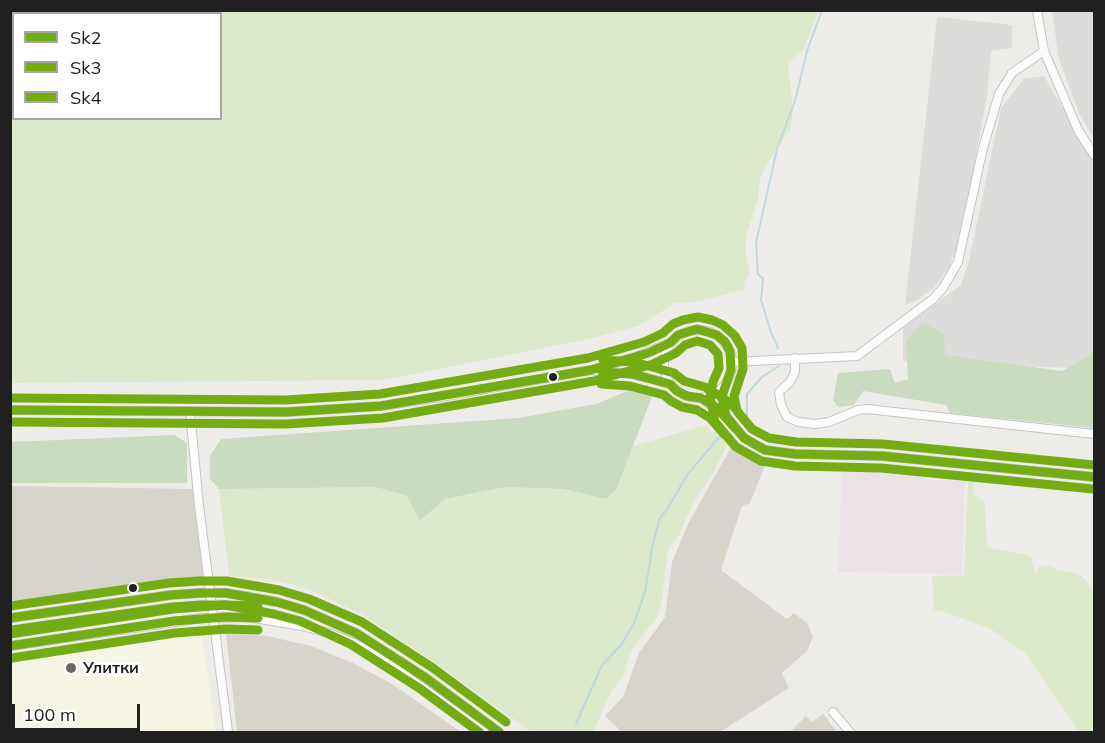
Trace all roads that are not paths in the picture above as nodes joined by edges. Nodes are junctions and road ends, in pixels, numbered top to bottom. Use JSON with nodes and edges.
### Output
{"nodes":[{"id":1,"x":1037,"y":10,"type":"edge"},
{"id":2,"x":1044,"y":51,"type":"junction"},
{"id":3,"x":1095,"y":155,"type":"edge"},
{"id":4,"x":670,"y":343,"type":"junction"},
{"id":5,"x":795,"y":358,"type":"junction"},
{"id":6,"x":732,"y":362,"type":"junction"},
{"id":7,"x":591,"y":370,"type":"junction"},
{"id":8,"x":670,"y":384,"type":"junction"},
{"id":9,"x":724,"y":386,"type":"junction"},
{"id":10,"x":702,"y":398,"type":"junction"},
{"id":11,"x":10,"y":410,"type":"edge"},
{"id":12,"x":190,"y":411,"type":"junction"},
{"id":13,"x":726,"y":416,"type":"junction"},
{"id":14,"x":1095,"y":434,"type":"edge"},
{"id":15,"x":1095,"y":477,"type":"edge"},
{"id":16,"x":211,"y":592,"type":"junction"},
{"id":17,"x":10,"y":618,"type":"edge"},
{"id":18,"x":214,"y":618,"type":"junction"},
{"id":19,"x":10,"y":645,"type":"edge"},
{"id":20,"x":833,"y":712,"type":"dead end"},
{"id":21,"x":228,"y":732,"type":"edge"},
{"id":22,"x":484,"y":732,"type":"edge"},
{"id":23,"x":499,"y":732,"type":"edge"},
{"id":24,"x":850,"y":732,"type":"edge"}],
"edges":[{"from":1,"to":2,"type":"street"},
{"from":2,"to":3,"type":"street"},
{"from":2,"to":5,"type":"street"},
{"from":4,"to":6,"type":"street"},
{"from":4,"to":7,"type":"street"},
{"from":4,"to":8,"type":"street"},
{"from":5,"to":6,"type":"street"},
{"from":5,"to":14,"type":"street"},
{"from":6,"to":9,"type":"street"},
{"from":7,"to":8,"type":"street"},
{"from":7,"to":12,"type":"street"},
{"from":8,"to":10,"type":"street"},
{"from":9,"to":10,"type":"street"},
{"from":9,"to":13,"type":"street"},
{"from":10,"to":13,"type":"street"},
{"from":11,"to":12,"type":"street"},
{"from":12,"to":16,"type":"street"},
{"from":13,"to":15,"type":"street"},
{"from":16,"to":17,"type":"street"},
{"from":16,"to":18,"type":"street"},
{"from":16,"to":23,"type":"street"},
{"from":18,"to":19,"type":"street"},
{"from":18,"to":21,"type":"street"},
{"from":18,"to":22,"type":"street"},
{"from":20,"to":24,"type":"street"}]}
